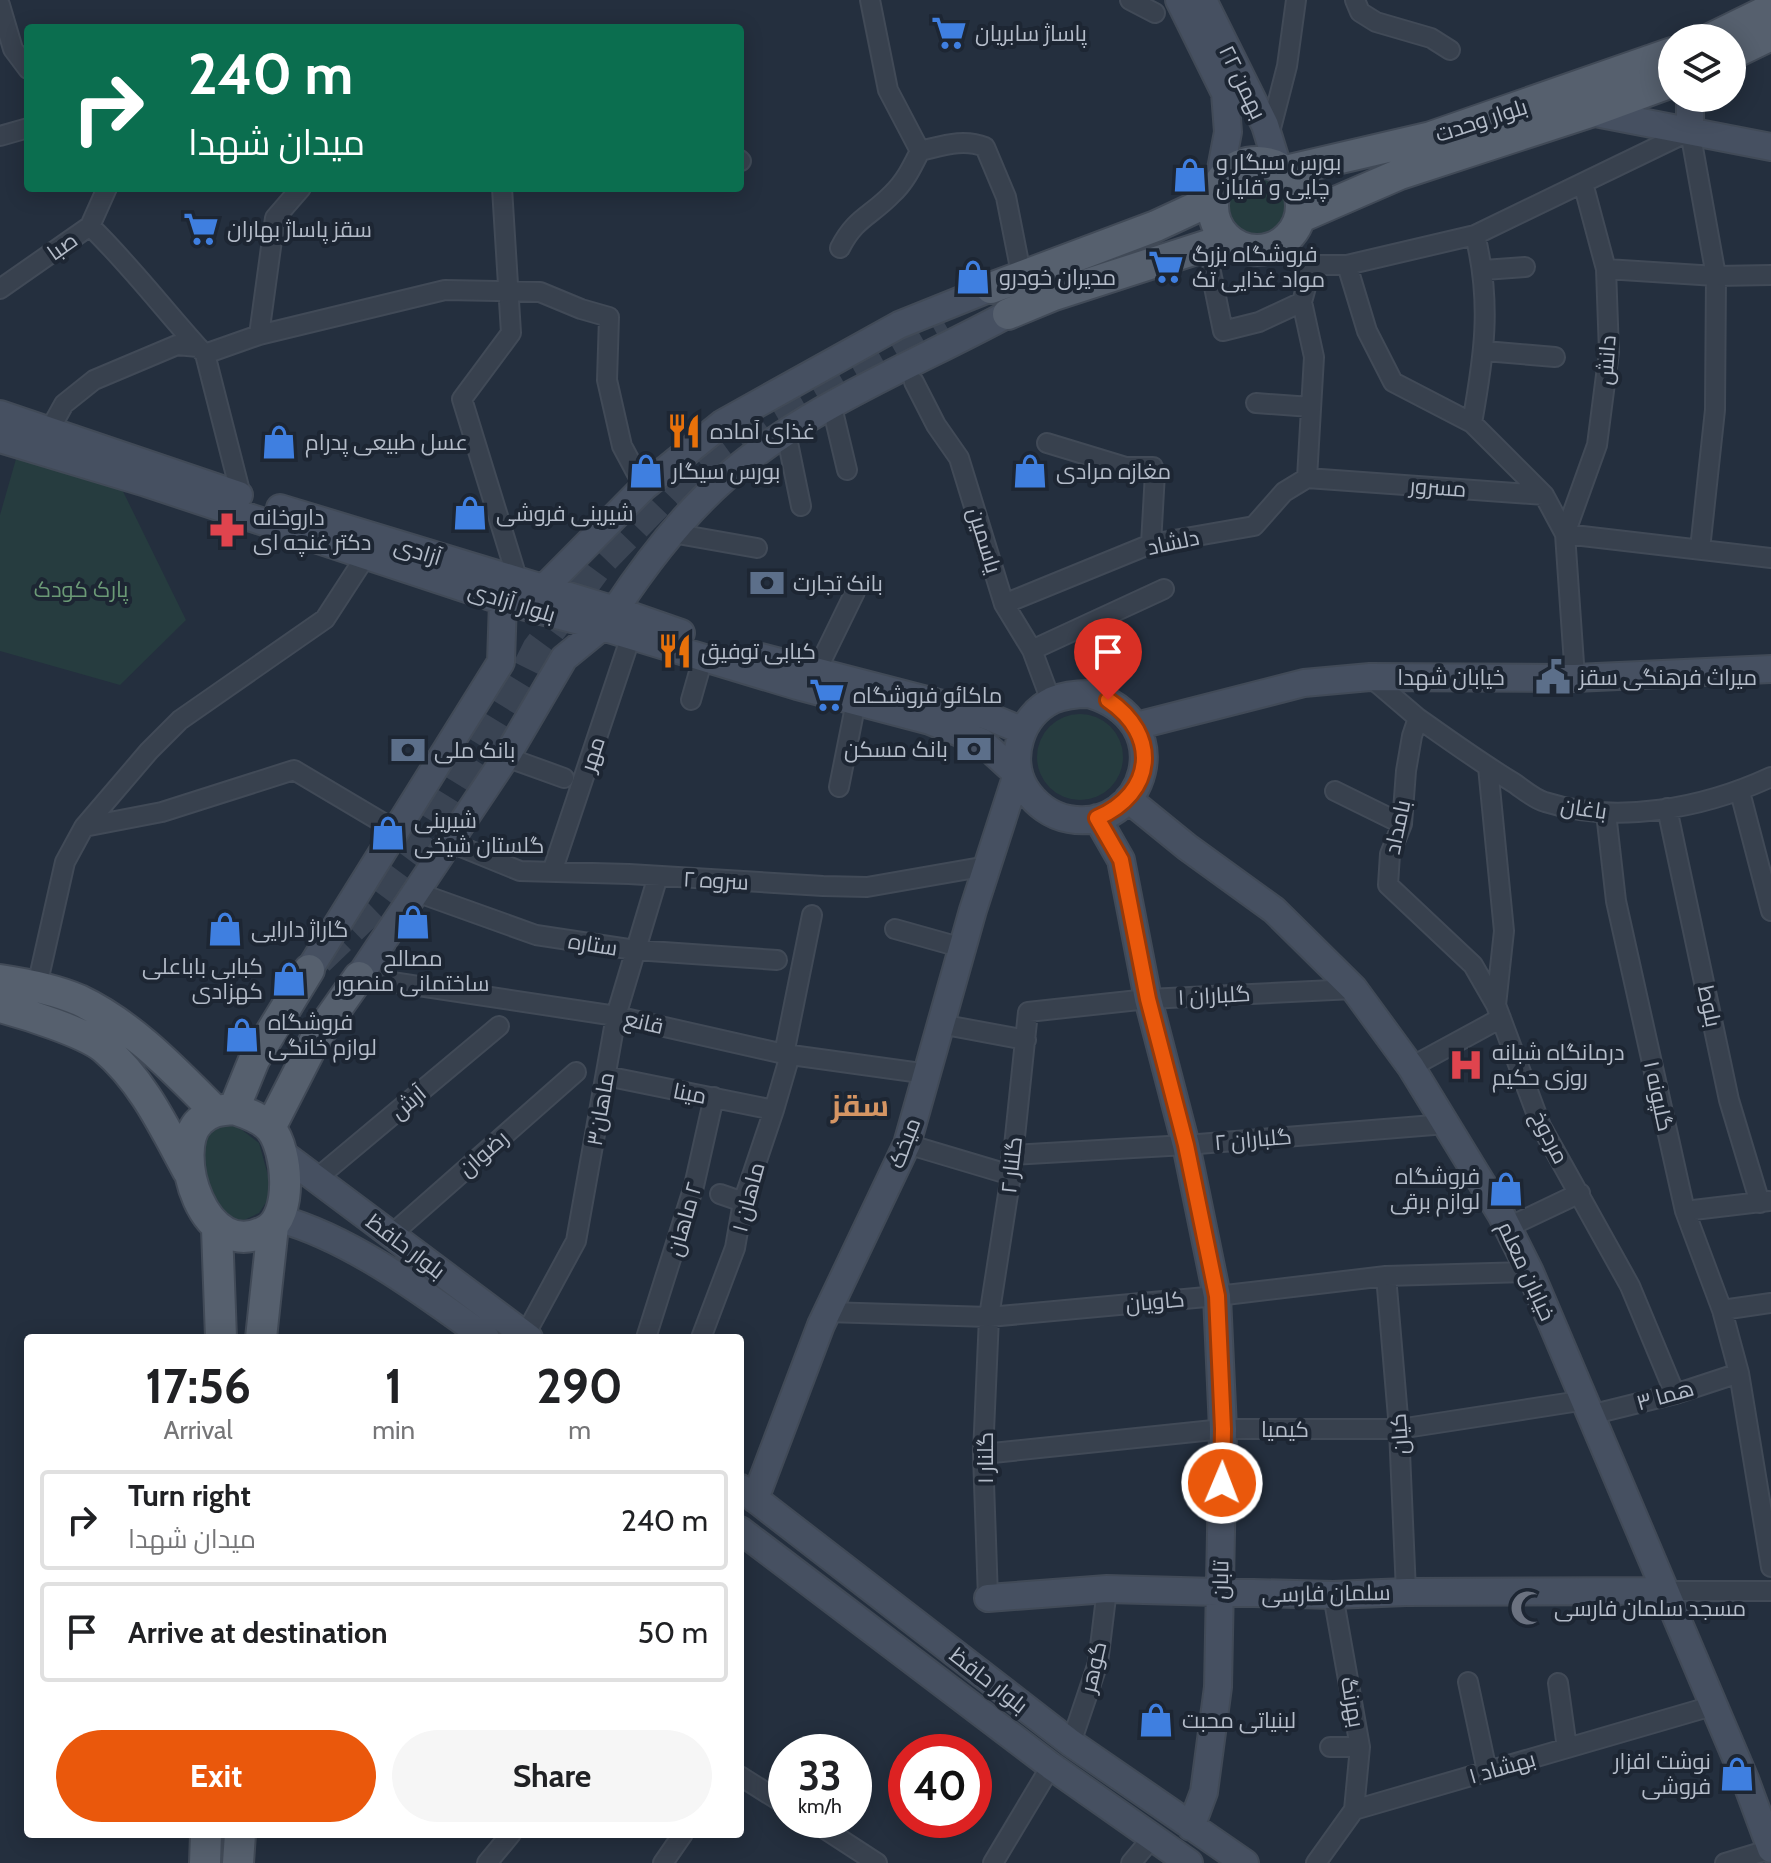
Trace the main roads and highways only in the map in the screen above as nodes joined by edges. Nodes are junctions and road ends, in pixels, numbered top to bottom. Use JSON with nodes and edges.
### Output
{"nodes":[{"id":1,"x":1179,"y":0,"type":"edge"},
{"id":2,"x":1203,"y":0,"type":"edge"},
{"id":3,"x":1771,"y":9,"type":"edge"},
{"id":4,"x":1740,"y":24,"type":"edge"},
{"id":5,"x":1771,"y":35,"type":"edge"},
{"id":6,"x":1746,"y":47,"type":"edge"},
{"id":7,"x":1658,"y":58,"type":"edge"},
{"id":8,"x":1658,"y":87,"type":"edge"},
{"id":9,"x":1590,"y":112,"type":"junction"},
{"id":10,"x":1690,"y":112,"type":"edge"},
{"id":11,"x":1690,"y":131,"type":"junction"},
{"id":12,"x":1771,"y":147,"type":"edge"},
{"id":13,"x":1281,"y":169,"type":"junction"},
{"id":14,"x":1217,"y":189,"type":"junction"},
{"id":15,"x":1301,"y":217,"type":"junction"},
{"id":16,"x":1227,"y":239,"type":"junction"},
{"id":17,"x":991,"y":288,"type":"joint"},
{"id":18,"x":1008,"y":314,"type":"joint"},
{"id":19,"x":0,"y":414,"type":"edge"},
{"id":20,"x":0,"y":439,"type":"edge"},
{"id":21,"x":543,"y":589,"type":"junction"},
{"id":22,"x":510,"y":591,"type":"junction"},
{"id":23,"x":609,"y":619,"type":"junction"},
{"id":24,"x":1771,"y":669,"type":"edge"},
{"id":25,"x":1136,"y":726,"type":"junction"},
{"id":26,"x":1023,"y":731,"type":"junction"},
{"id":27,"x":1017,"y":774,"type":"junction"},
{"id":28,"x":1128,"y":799,"type":"junction"},
{"id":29,"x":1097,"y":818,"type":"junction"},
{"id":30,"x":309,"y":970,"type":"joint"},
{"id":31,"x":359,"y":977,"type":"joint"},
{"id":32,"x":0,"y":980,"type":"edge"},
{"id":33,"x":0,"y":1007,"type":"edge"},
{"id":34,"x":224,"y":1110,"type":"junction"},
{"id":35,"x":277,"y":1141,"type":"junction"},
{"id":36,"x":192,"y":1178,"type":"junction"},
{"id":37,"x":277,"y":1223,"type":"junction"},
{"id":38,"x":217,"y":1229,"type":"junction"},
{"id":39,"x":220,"y":1291,"type":"junction"},
{"id":40,"x":263,"y":1299,"type":"junction"},
{"id":41,"x":221,"y":1334,"type":"edge"},
{"id":42,"x":261,"y":1334,"type":"edge"},
{"id":43,"x":480,"y":1334,"type":"edge"},
{"id":44,"x":523,"y":1334,"type":"edge"},
{"id":45,"x":747,"y":1493,"type":"edge"},
{"id":46,"x":744,"y":1534,"type":"edge"},
{"id":47,"x":1665,"y":1591,"type":"junction"},
{"id":48,"x":1220,"y":1593,"type":"junction"},
{"id":49,"x":988,"y":1598,"type":"road end"},
{"id":50,"x":1191,"y":1827,"type":"junction"},
{"id":51,"x":206,"y":1838,"type":"edge"},
{"id":52,"x":240,"y":1838,"type":"edge"},
{"id":53,"x":1771,"y":1849,"type":"edge"},
{"id":54,"x":205,"y":1863,"type":"edge"},
{"id":55,"x":238,"y":1863,"type":"edge"},
{"id":56,"x":1189,"y":1863,"type":"edge"},
{"id":57,"x":1245,"y":1863,"type":"edge"}],
"edges":[{"from":1,"to":14,"type":"main road","name":"۲۲ بهمن"},
{"from":2,"to":13,"type":"main road","name":"۲۲ بهمن"},
{"from":3,"to":4,"type":"main road"},
{"from":5,"to":6,"type":"main road"},
{"from":7,"to":13,"type":"main road","name":"بلوار وحدت"},
{"from":8,"to":9,"type":"main road","name":"بلوار وحدت"},
{"from":9,"to":11,"type":"main road"},
{"from":9,"to":15,"type":"main road","name":"بلوار وحدت"},
{"from":10,"to":11,"type":"main road"},
{"from":11,"to":12,"type":"main road"},
{"from":13,"to":14,"type":"main road"},
{"from":13,"to":15,"type":"main road"},
{"from":14,"to":16,"type":"main road"},
{"from":14,"to":17,"type":"main road"},
{"from":15,"to":16,"type":"main road"},
{"from":16,"to":18,"type":"main road"},
{"from":17,"to":21,"type":"main road"},
{"from":18,"to":23,"type":"main road"},
{"from":19,"to":22,"type":"main road","name":"آزادی"},
{"from":20,"to":22,"type":"main road","name":"بلوار آزادی"},
{"from":21,"to":22,"type":"main road","name":"آزادی"},
{"from":21,"to":23,"type":"main road","name":"آزادی"},
{"from":22,"to":23,"type":"main road","name":"بلوار آزادی"},
{"from":22,"to":30,"type":"main road"},
{"from":23,"to":26,"type":"main road","name":"آزادی"},
{"from":23,"to":27,"type":"main road","name":"بلوار آزادی"},
{"from":23,"to":31,"type":"main road"},
{"from":24,"to":25,"type":"main road","name":"خیابان شهدا"},
{"from":25,"to":26,"type":"main road"},
{"from":25,"to":28,"type":"main road"},
{"from":26,"to":27,"type":"main road"},
{"from":27,"to":29,"type":"main road"},
{"from":27,"to":45,"type":"main road","name":"میخک"},
{"from":28,"to":29,"type":"main road"},
{"from":28,"to":47,"type":"main road","name":"خیابان معلم"},
{"from":29,"to":48,"type":"main road","name":"تابان"},
{"from":30,"to":34,"type":"main road"},
{"from":31,"to":35,"type":"main road"},
{"from":32,"to":34,"type":"main road"},
{"from":33,"to":36,"type":"main road"},
{"from":34,"to":35,"type":"main road"},
{"from":34,"to":36,"type":"main road"},
{"from":35,"to":37,"type":"main road"},
{"from":35,"to":44,"type":"main road","name":"بلوار حافظ"},
{"from":36,"to":38,"type":"main road"},
{"from":37,"to":38,"type":"main road"},
{"from":37,"to":40,"type":"main road"},
{"from":37,"to":43,"type":"main road","name":"بلوار حافظ"},
{"from":38,"to":39,"type":"main road"},
{"from":39,"to":40,"type":"main road"},
{"from":39,"to":41,"type":"main road"},
{"from":40,"to":42,"type":"main road"},
{"from":45,"to":50,"type":"main road","name":"بلوار حافظ"},
{"from":46,"to":56,"type":"main road","name":"بلوار حافظ"},
{"from":47,"to":48,"type":"main road","name":"سلمان فارسی"},
{"from":47,"to":53,"type":"main road","name":"خیابان معلم"},
{"from":48,"to":49,"type":"main road","name":"سلمان فارسی"},
{"from":48,"to":50,"type":"main road","name":"تابان"},
{"from":50,"to":57,"type":"main road","name":"بلوار حافظ"},
{"from":51,"to":54,"type":"main road"},
{"from":52,"to":55,"type":"main road"}]}
